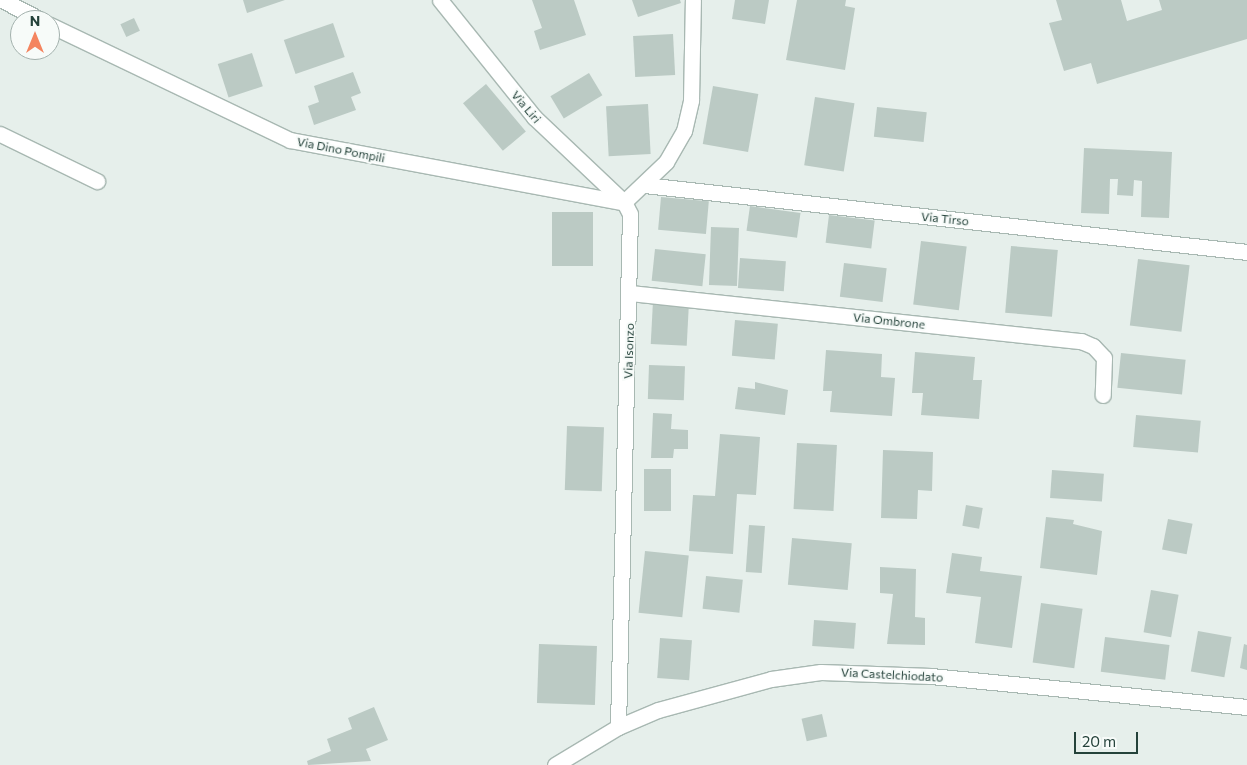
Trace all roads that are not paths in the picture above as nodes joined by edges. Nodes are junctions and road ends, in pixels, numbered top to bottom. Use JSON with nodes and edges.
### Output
{"nodes":[{"id":1,"x":2,"y":0,"type":"edge"},
{"id":2,"x":440,"y":0,"type":"edge"},
{"id":3,"x":693,"y":0,"type":"edge"},
{"id":4,"x":22,"y":10,"type":"edge"},
{"id":5,"x":60,"y":30,"type":"edge"},
{"id":6,"x":0,"y":134,"type":"edge"},
{"id":7,"x":97,"y":181,"type":"dead end"},
{"id":8,"x":644,"y":185,"type":"junction"},
{"id":9,"x":624,"y":202,"type":"junction"},
{"id":10,"x":1247,"y":252,"type":"edge"},
{"id":11,"x":630,"y":293,"type":"junction"},
{"id":12,"x":1103,"y":395,"type":"dead end"},
{"id":13,"x":1247,"y":707,"type":"edge"},
{"id":14,"x":618,"y":727,"type":"junction"},
{"id":15,"x":555,"y":765,"type":"edge"}],
"edges":[{"from":1,"to":4,"type":"street"},
{"from":2,"to":9,"type":"street","name":"Via Liri"},
{"from":3,"to":8,"type":"street"},
{"from":5,"to":9,"type":"street","name":"Via Dino Pompili"},
{"from":6,"to":7,"type":"street"},
{"from":8,"to":9,"type":"street"},
{"from":8,"to":10,"type":"street","name":"Via Tirso"},
{"from":9,"to":11,"type":"street","name":"Via Isonzo"},
{"from":11,"to":12,"type":"street","name":"Via Ombrone"},
{"from":11,"to":14,"type":"street","name":"Via Isonzo"},
{"from":13,"to":14,"type":"street","name":"Via Castelchiodato"},
{"from":14,"to":15,"type":"street","name":"Via Castelchiodato"}]}
